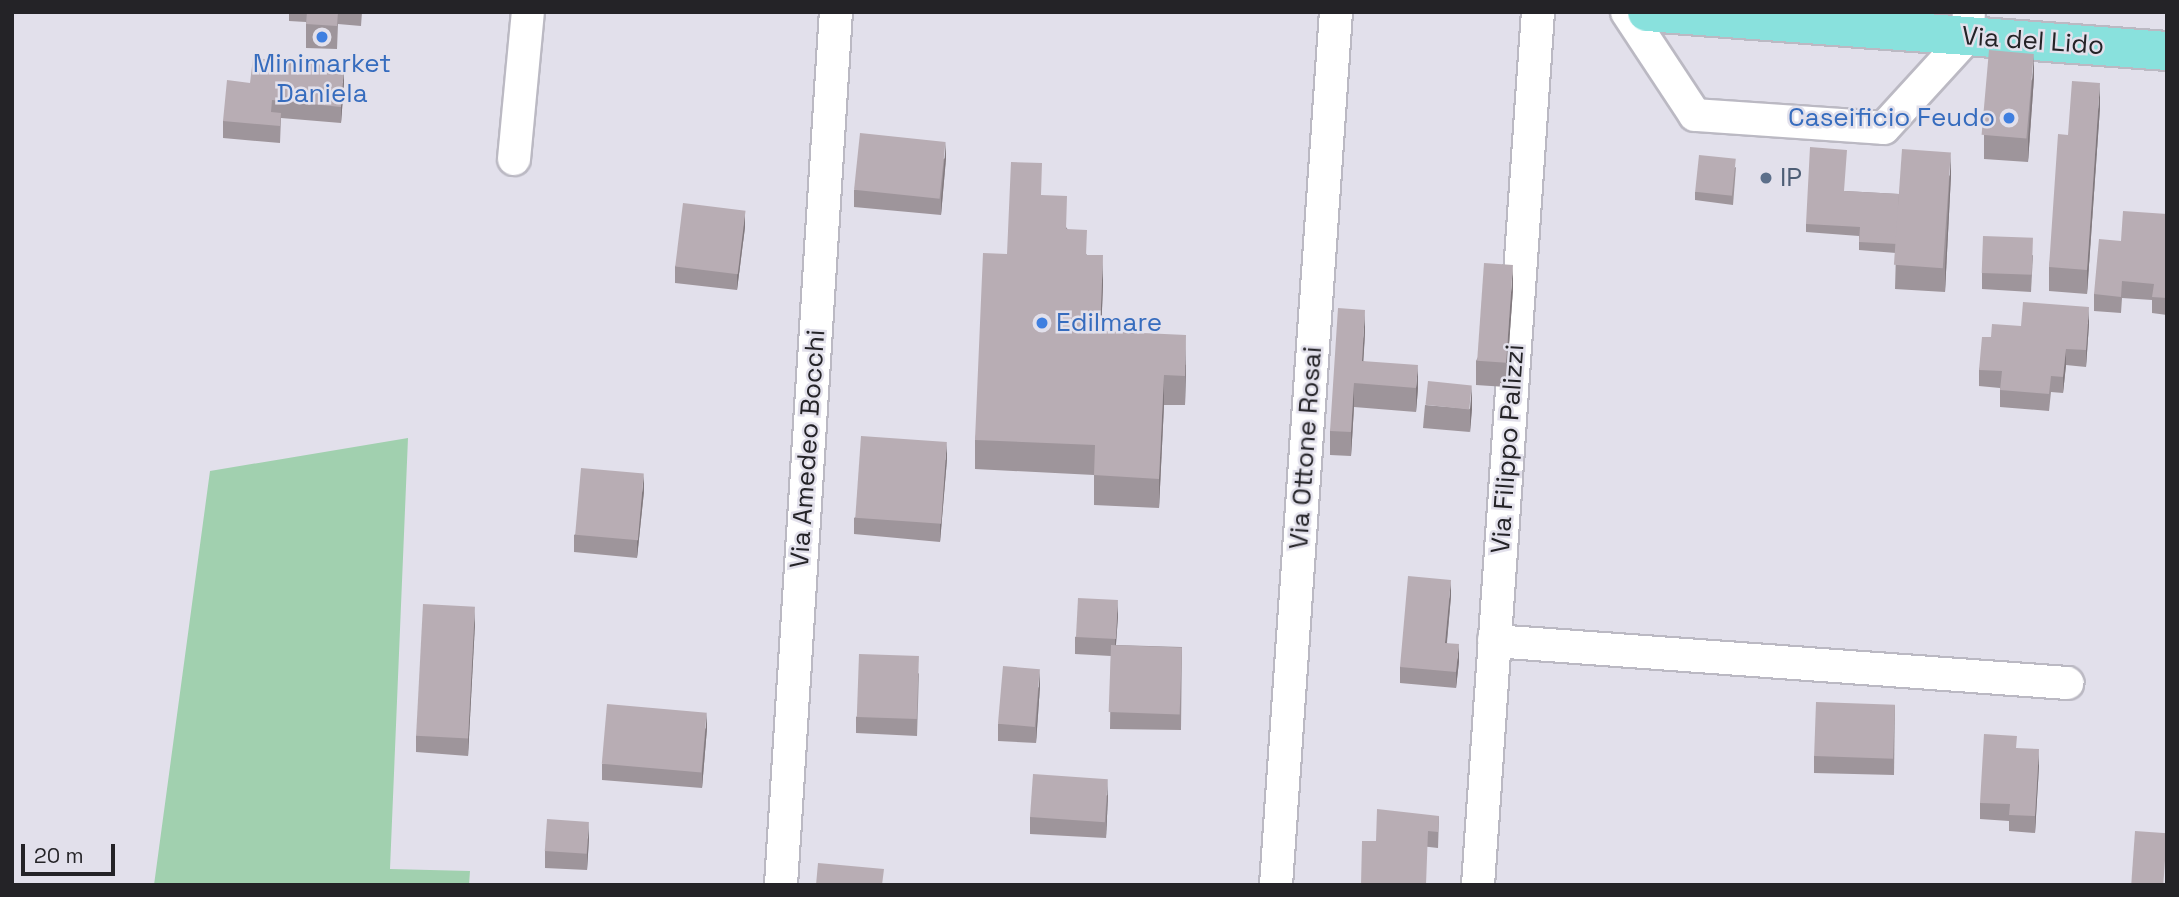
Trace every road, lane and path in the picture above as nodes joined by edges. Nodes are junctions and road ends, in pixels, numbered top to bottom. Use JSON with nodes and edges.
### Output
{"nodes":[{"id":1,"x":528,"y":12,"type":"edge"},
{"id":2,"x":836,"y":12,"type":"edge"},
{"id":3,"x":1336,"y":12,"type":"edge"},
{"id":4,"x":1538,"y":12,"type":"edge"},
{"id":5,"x":1627,"y":12,"type":"edge"},
{"id":6,"x":1647,"y":12,"type":"edge"},
{"id":7,"x":1969,"y":24,"type":"edge"},
{"id":8,"x":2167,"y":51,"type":"edge"},
{"id":9,"x":513,"y":159,"type":"dead end"},
{"id":10,"x":1494,"y":641,"type":"junction"},
{"id":11,"x":2067,"y":683,"type":"dead end"},
{"id":12,"x":781,"y":885,"type":"edge"},
{"id":13,"x":1276,"y":885,"type":"edge"},
{"id":14,"x":1478,"y":885,"type":"edge"}],
"edges":[{"from":1,"to":9,"type":"street"},
{"from":2,"to":12,"type":"street","name":"Via Amedeo Bocchi"},
{"from":3,"to":13,"type":"street","name":"Via Ottone Rosai"},
{"from":4,"to":10,"type":"street","name":"Via Filippo Palizzi"},
{"from":5,"to":7,"type":"street"},
{"from":6,"to":7,"type":"main road","name":"Via del Lido"},
{"from":7,"to":8,"type":"main road","name":"Via del Lido"},
{"from":10,"to":11,"type":"street"},
{"from":10,"to":14,"type":"street","name":"Via Filippo Palizzi"}]}
